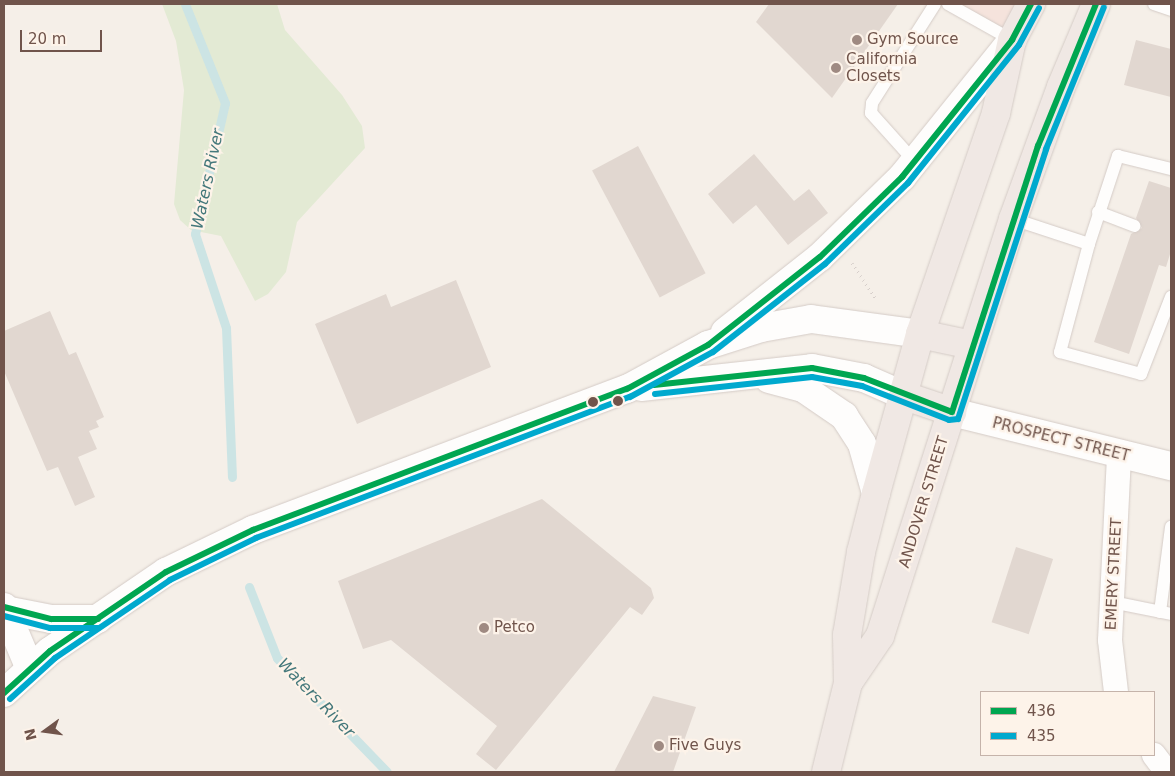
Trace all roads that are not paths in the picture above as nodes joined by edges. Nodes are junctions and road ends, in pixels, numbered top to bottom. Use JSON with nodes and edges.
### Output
{"nodes":[{"id":1,"x":934,"y":4,"type":"edge"},
{"id":2,"x":948,"y":4,"type":"edge"},
{"id":3,"x":1031,"y":4,"type":"edge"},
{"id":4,"x":1096,"y":4,"type":"edge"},
{"id":5,"x":1154,"y":4,"type":"edge"},
{"id":6,"x":1171,"y":10,"type":"edge"},
{"id":7,"x":1012,"y":40,"type":"junction"},
{"id":8,"x":915,"y":162,"type":"junction"},
{"id":9,"x":1171,"y":169,"type":"edge"},
{"id":10,"x":1098,"y":212,"type":"junction"},
{"id":11,"x":1013,"y":219,"type":"junction"},
{"id":12,"x":1134,"y":226,"type":"dead end"},
{"id":13,"x":1088,"y":244,"type":"junction"},
{"id":14,"x":1171,"y":297,"type":"edge"},
{"id":15,"x":920,"y":334,"type":"junction"},
{"id":16,"x":708,"y":345,"type":"junction"},
{"id":17,"x":972,"y":345,"type":"junction"},
{"id":18,"x":751,"y":374,"type":"junction"},
{"id":19,"x":627,"y":389,"type":"junction"},
{"id":20,"x":905,"y":396,"type":"junction"},
{"id":21,"x":952,"y":412,"type":"junction"},
{"id":22,"x":1120,"y":455,"type":"junction"},
{"id":23,"x":1171,"y":466,"type":"edge"},
{"id":24,"x":876,"y":493,"type":"junction"},
{"id":25,"x":1171,"y":527,"type":"edge"},
{"id":26,"x":1112,"y":602,"type":"junction"},
{"id":27,"x":4,"y":609,"type":"edge"},
{"id":28,"x":1166,"y":613,"type":"edge"},
{"id":29,"x":98,"y":618,"type":"junction"},
{"id":30,"x":30,"y":669,"type":"junction"},
{"id":31,"x":848,"y":683,"type":"junction"},
{"id":32,"x":1116,"y":691,"type":"edge"},
{"id":33,"x":4,"y":693,"type":"edge"},
{"id":34,"x":1155,"y":756,"type":"edge"},
{"id":35,"x":826,"y":772,"type":"edge"},
{"id":36,"x":1167,"y":772,"type":"edge"}],
"edges":[{"from":1,"to":8,"type":"lane"},
{"from":2,"to":7,"type":"lane"},
{"from":3,"to":7,"type":"highway","name":"ANDOVER STREET"},
{"from":4,"to":11,"type":"highway","name":"ANDOVER STREET"},
{"from":5,"to":6,"type":"lane"},
{"from":7,"to":8,"type":"main road"},
{"from":7,"to":15,"type":"highway","name":"ANDOVER STREET"},
{"from":8,"to":16,"type":"main road"},
{"from":9,"to":10,"type":"lane"},
{"from":10,"to":12,"type":"lane"},
{"from":10,"to":13,"type":"lane"},
{"from":11,"to":13,"type":"lane"},
{"from":11,"to":17,"type":"highway","name":"ANDOVER STREET"},
{"from":13,"to":14,"type":"lane"},
{"from":15,"to":16,"type":"main road"},
{"from":15,"to":17,"type":"highway"},
{"from":15,"to":20,"type":"highway","name":"ANDOVER STREET"},
{"from":16,"to":19,"type":"main road"},
{"from":17,"to":21,"type":"highway","name":"ANDOVER STREET"},
{"from":18,"to":19,"type":"main road"},
{"from":18,"to":20,"type":"main road"},
{"from":18,"to":24,"type":"main road"},
{"from":19,"to":29,"type":"main road"},
{"from":20,"to":21,"type":"highway"},
{"from":20,"to":24,"type":"highway","name":"ANDOVER STREET"},
{"from":21,"to":22,"type":"main road","name":"PROSPECT STREET"},
{"from":21,"to":31,"type":"highway","name":"ANDOVER STREET"},
{"from":22,"to":23,"type":"main road","name":"PROSPECT STREET"},
{"from":22,"to":26,"type":"street","name":"EMERY STREET"},
{"from":24,"to":31,"type":"highway","name":"ANDOVER STREET"},
{"from":25,"to":28,"type":"lane"},
{"from":26,"to":28,"type":"lane"},
{"from":26,"to":32,"type":"street","name":"EMERY STREET"},
{"from":27,"to":29,"type":"main road"},
{"from":27,"to":30,"type":"main road"},
{"from":29,"to":30,"type":"main road"},
{"from":30,"to":33,"type":"main road"},
{"from":31,"to":35,"type":"highway","name":"ANDOVER STREET"},
{"from":34,"to":36,"type":"street"}]}
